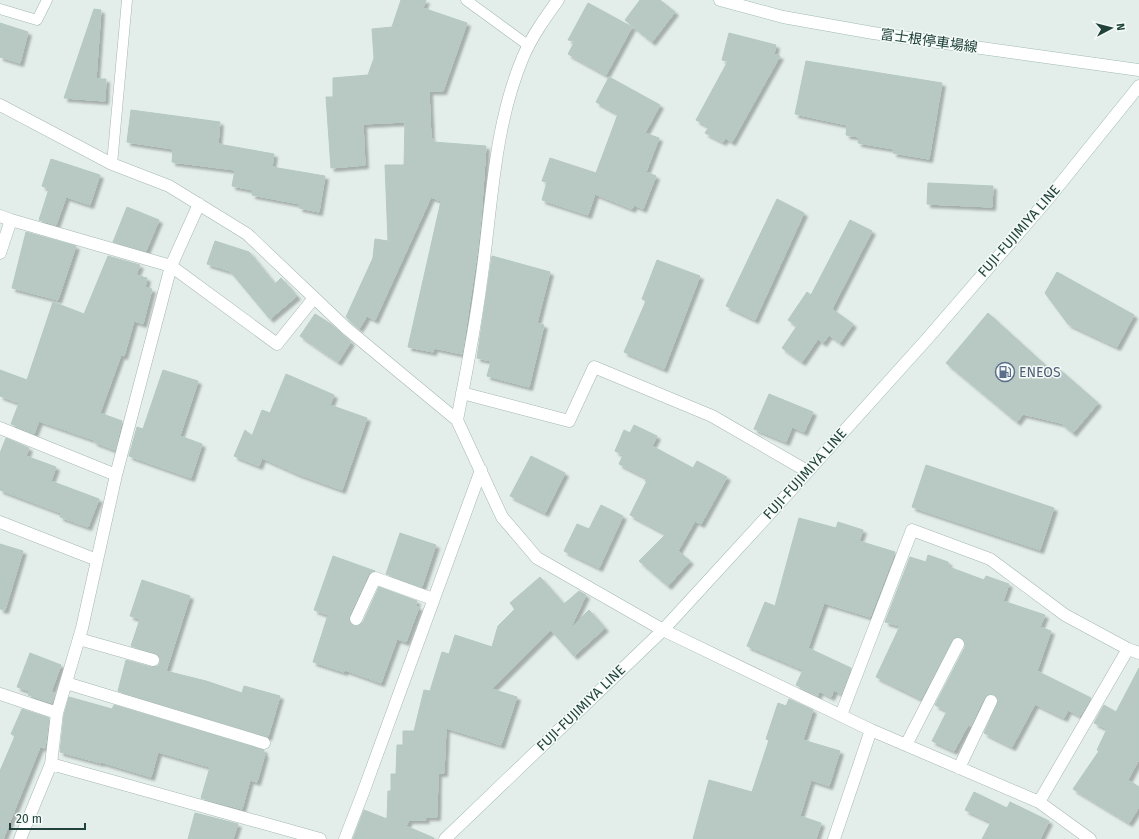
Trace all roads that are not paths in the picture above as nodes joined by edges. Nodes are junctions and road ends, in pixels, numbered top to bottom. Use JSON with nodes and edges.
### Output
{"nodes":[{"id":1,"x":47,"y":0,"type":"edge"},
{"id":2,"x":126,"y":0,"type":"edge"},
{"id":3,"x":466,"y":0,"type":"edge"},
{"id":4,"x":558,"y":0,"type":"edge"},
{"id":5,"x":720,"y":0,"type":"edge"},
{"id":6,"x":0,"y":9,"type":"edge"},
{"id":7,"x":529,"y":46,"type":"junction"},
{"id":8,"x":1139,"y":70,"type":"edge"},
{"id":9,"x":1139,"y":86,"type":"edge"},
{"id":10,"x":0,"y":105,"type":"edge"},
{"id":11,"x":112,"y":164,"type":"junction"},
{"id":12,"x":199,"y":204,"type":"junction"},
{"id":13,"x":5,"y":218,"type":"edge"},
{"id":14,"x":0,"y":254,"type":"edge"},
{"id":15,"x":171,"y":266,"type":"junction"},
{"id":16,"x":314,"y":298,"type":"junction"},
{"id":17,"x":462,"y":393,"type":"junction"},
{"id":18,"x":457,"y":420,"type":"junction"},
{"id":19,"x":0,"y":428,"type":"edge"},
{"id":20,"x":480,"y":470,"type":"junction"},
{"id":21,"x":808,"y":471,"type":"junction"},
{"id":22,"x":116,"y":475,"type":"junction"},
{"id":23,"x":0,"y":522,"type":"edge"},
{"id":24,"x":97,"y":560,"type":"junction"},
{"id":25,"x":433,"y":600,"type":"junction"},
{"id":26,"x":356,"y":619,"type":"dead end"},
{"id":27,"x":662,"y":630,"type":"junction"},
{"id":28,"x":79,"y":638,"type":"junction"},
{"id":29,"x":958,"y":644,"type":"dead end"},
{"id":30,"x":1134,"y":651,"type":"edge"},
{"id":31,"x":153,"y":660,"type":"dead end"},
{"id":32,"x":66,"y":683,"type":"junction"},
{"id":33,"x":0,"y":694,"type":"edge"},
{"id":34,"x":991,"y":700,"type":"dead end"},
{"id":35,"x":57,"y":713,"type":"junction"},
{"id":36,"x":841,"y":715,"type":"junction"},
{"id":37,"x":870,"y":730,"type":"junction"},
{"id":38,"x":264,"y":743,"type":"dead end"},
{"id":39,"x":906,"y":745,"type":"junction"},
{"id":40,"x":51,"y":764,"type":"junction"},
{"id":41,"x":960,"y":768,"type":"junction"},
{"id":42,"x":1039,"y":802,"type":"junction"},
{"id":43,"x":20,"y":839,"type":"edge"},
{"id":44,"x":320,"y":839,"type":"edge"},
{"id":45,"x":345,"y":839,"type":"edge"},
{"id":46,"x":445,"y":839,"type":"edge"},
{"id":47,"x":834,"y":839,"type":"edge"},
{"id":48,"x":1090,"y":839,"type":"edge"}],
"edges":[{"from":1,"to":6,"type":"lane"},
{"from":2,"to":11,"type":"lane"},
{"from":3,"to":7,"type":"lane"},
{"from":4,"to":7,"type":"street"},
{"from":5,"to":8,"type":"street","name":"富士根停車場線"},
{"from":7,"to":17,"type":"street"},
{"from":9,"to":21,"type":"street","name":"FUJI-FUJIMIYA LINE"},
{"from":10,"to":11,"type":"street"},
{"from":11,"to":12,"type":"street"},
{"from":12,"to":15,"type":"street"},
{"from":12,"to":16,"type":"street"},
{"from":13,"to":14,"type":"street"},
{"from":13,"to":15,"type":"street"},
{"from":15,"to":16,"type":"street"},
{"from":15,"to":22,"type":"street"},
{"from":16,"to":18,"type":"street"},
{"from":17,"to":18,"type":"street"},
{"from":17,"to":21,"type":"street"},
{"from":18,"to":20,"type":"street"},
{"from":19,"to":22,"type":"street"},
{"from":20,"to":25,"type":"street"},
{"from":20,"to":27,"type":"street"},
{"from":21,"to":27,"type":"street","name":"FUJI-FUJIMIYA LINE"},
{"from":22,"to":24,"type":"street"},
{"from":23,"to":24,"type":"street"},
{"from":24,"to":28,"type":"street"},
{"from":25,"to":26,"type":"street"},
{"from":25,"to":45,"type":"street"},
{"from":27,"to":36,"type":"street"},
{"from":27,"to":46,"type":"street","name":"FUJI-FUJIMIYA LINE"},
{"from":28,"to":31,"type":"street"},
{"from":28,"to":32,"type":"street"},
{"from":29,"to":39,"type":"street"},
{"from":30,"to":36,"type":"street"},
{"from":30,"to":42,"type":"street"},
{"from":32,"to":35,"type":"street"},
{"from":32,"to":38,"type":"street"},
{"from":33,"to":35,"type":"street"},
{"from":34,"to":41,"type":"street"},
{"from":35,"to":40,"type":"street"},
{"from":36,"to":37,"type":"street"},
{"from":37,"to":39,"type":"street"},
{"from":37,"to":47,"type":"street"},
{"from":39,"to":41,"type":"street"},
{"from":40,"to":43,"type":"street"},
{"from":40,"to":44,"type":"street"},
{"from":41,"to":42,"type":"street"},
{"from":42,"to":48,"type":"street"}]}
